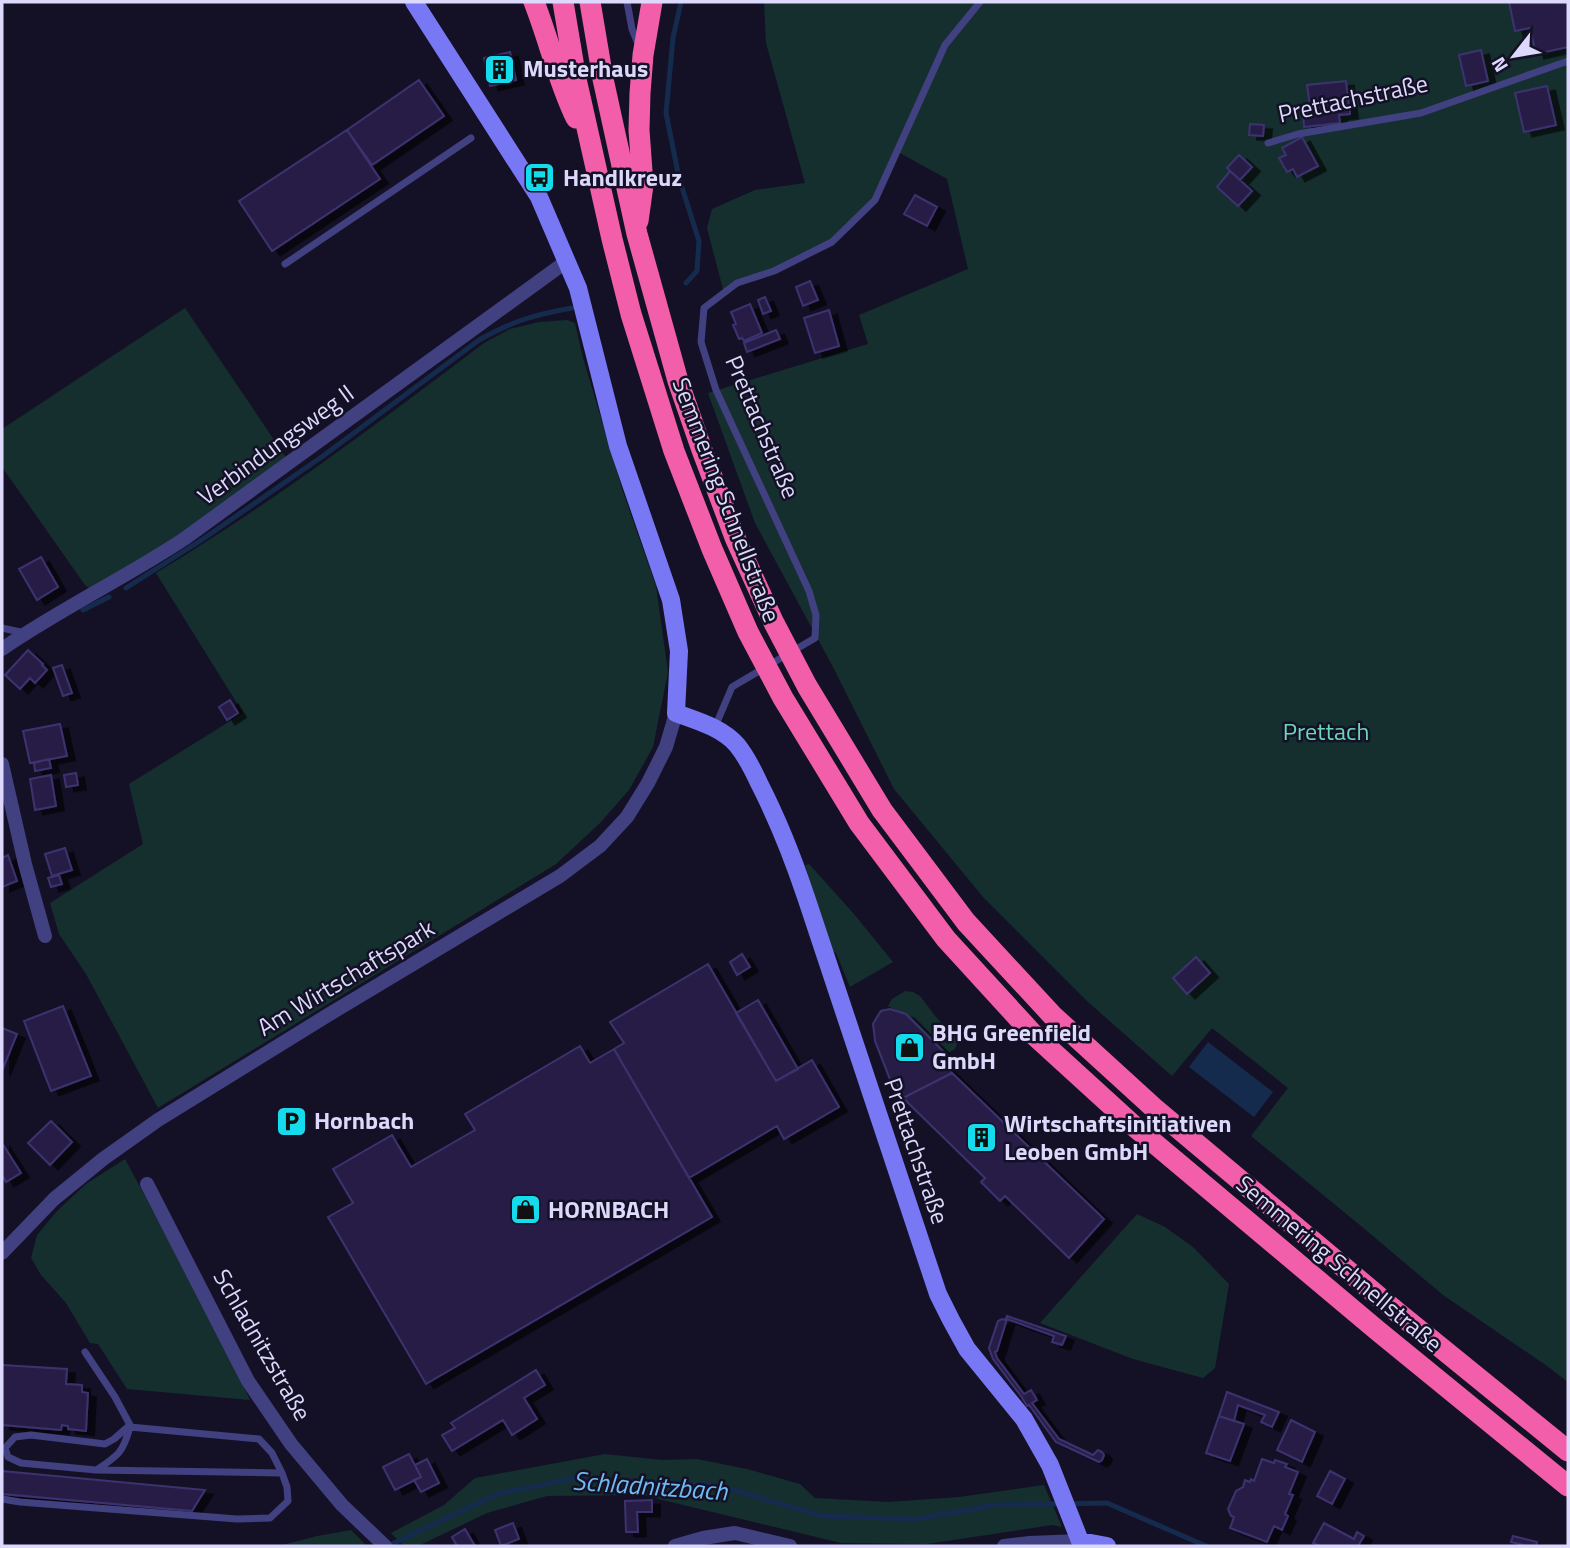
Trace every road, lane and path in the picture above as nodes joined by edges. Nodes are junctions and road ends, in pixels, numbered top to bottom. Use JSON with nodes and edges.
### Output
{"nodes":[{"id":1,"x":414,"y":2,"type":"edge"},
{"id":2,"x":534,"y":2,"type":"edge"},
{"id":3,"x":563,"y":2,"type":"edge"},
{"id":4,"x":590,"y":2,"type":"edge"},
{"id":5,"x":627,"y":2,"type":"edge"},
{"id":6,"x":652,"y":2,"type":"edge"},
{"id":7,"x":980,"y":2,"type":"edge"},
{"id":8,"x":643,"y":55,"type":"junction"},
{"id":9,"x":1568,"y":61,"type":"edge"},
{"id":10,"x":471,"y":138,"type":"dead end"},
{"id":11,"x":1268,"y":143,"type":"dead end"},
{"id":12,"x":592,"y":153,"type":"junction"},
{"id":13,"x":637,"y":234,"type":"junction"},
{"id":14,"x":567,"y":261,"type":"junction"},
{"id":15,"x":285,"y":264,"type":"dead end"},
{"id":16,"x":2,"y":628,"type":"edge"},
{"id":17,"x":26,"y":633,"type":"junction"},
{"id":18,"x":2,"y":649,"type":"edge"},
{"id":19,"x":676,"y":713,"type":"junction"},
{"id":20,"x":715,"y":727,"type":"junction"},
{"id":21,"x":2,"y":764,"type":"edge"},
{"id":22,"x":46,"y":936,"type":"dead end"},
{"id":23,"x":147,"y":1184,"type":"dead end"},
{"id":24,"x":2,"y":1253,"type":"edge"},
{"id":25,"x":85,"y":1352,"type":"dead end"},
{"id":26,"x":130,"y":1426,"type":"junction"},
{"id":27,"x":1568,"y":1451,"type":"edge"},
{"id":28,"x":96,"y":1470,"type":"junction"},
{"id":29,"x":282,"y":1473,"type":"junction"},
{"id":30,"x":1568,"y":1486,"type":"edge"},
{"id":31,"x":2,"y":1499,"type":"edge"},
{"id":32,"x":1077,"y":1533,"type":"junction"},
{"id":33,"x":381,"y":1543,"type":"edge"},
{"id":34,"x":674,"y":1546,"type":"edge"},
{"id":35,"x":790,"y":1546,"type":"edge"},
{"id":36,"x":1004,"y":1546,"type":"edge"},
{"id":37,"x":1107,"y":1546,"type":"edge"}],
"edges":[{"from":1,"to":14,"type":"street"},
{"from":2,"to":12,"type":"highway"},
{"from":3,"to":12,"type":"highway","name":"Semmering Schnellstraße"},
{"from":4,"to":13,"type":"highway","name":"Semmering Schnellstraße"},
{"from":5,"to":8,"type":"lane"},
{"from":6,"to":8,"type":"highway"},
{"from":7,"to":20,"type":"lane","name":"Prettachstraße"},
{"from":8,"to":13,"type":"highway"},
{"from":9,"to":11,"type":"lane","name":"Prettachstraße"},
{"from":10,"to":15,"type":"lane"},
{"from":12,"to":30,"type":"highway","name":"Semmering Schnellstraße"},
{"from":13,"to":27,"type":"highway","name":"Semmering Schnellstraße"},
{"from":14,"to":17,"type":"street","name":"Verbindungsweg II"},
{"from":14,"to":19,"type":"street"},
{"from":16,"to":17,"type":"lane"},
{"from":17,"to":18,"type":"street","name":"Verbindungsweg II"},
{"from":19,"to":20,"type":"street","name":"Prettachstraße"},
{"from":19,"to":24,"type":"street","name":"Am Wirtschaftspark"},
{"from":20,"to":32,"type":"street","name":"Prettachstraße"},
{"from":21,"to":22,"type":"street"},
{"from":23,"to":33,"type":"street","name":"Schladnitzstraße"},
{"from":25,"to":26,"type":"lane"},
{"from":26,"to":28,"type":"lane"},
{"from":26,"to":28,"type":"lane"},
{"from":26,"to":29,"type":"lane"},
{"from":28,"to":29,"type":"lane"},
{"from":29,"to":31,"type":"lane"},
{"from":32,"to":36,"type":"street"},
{"from":32,"to":37,"type":"street"},
{"from":34,"to":35,"type":"street"}]}
